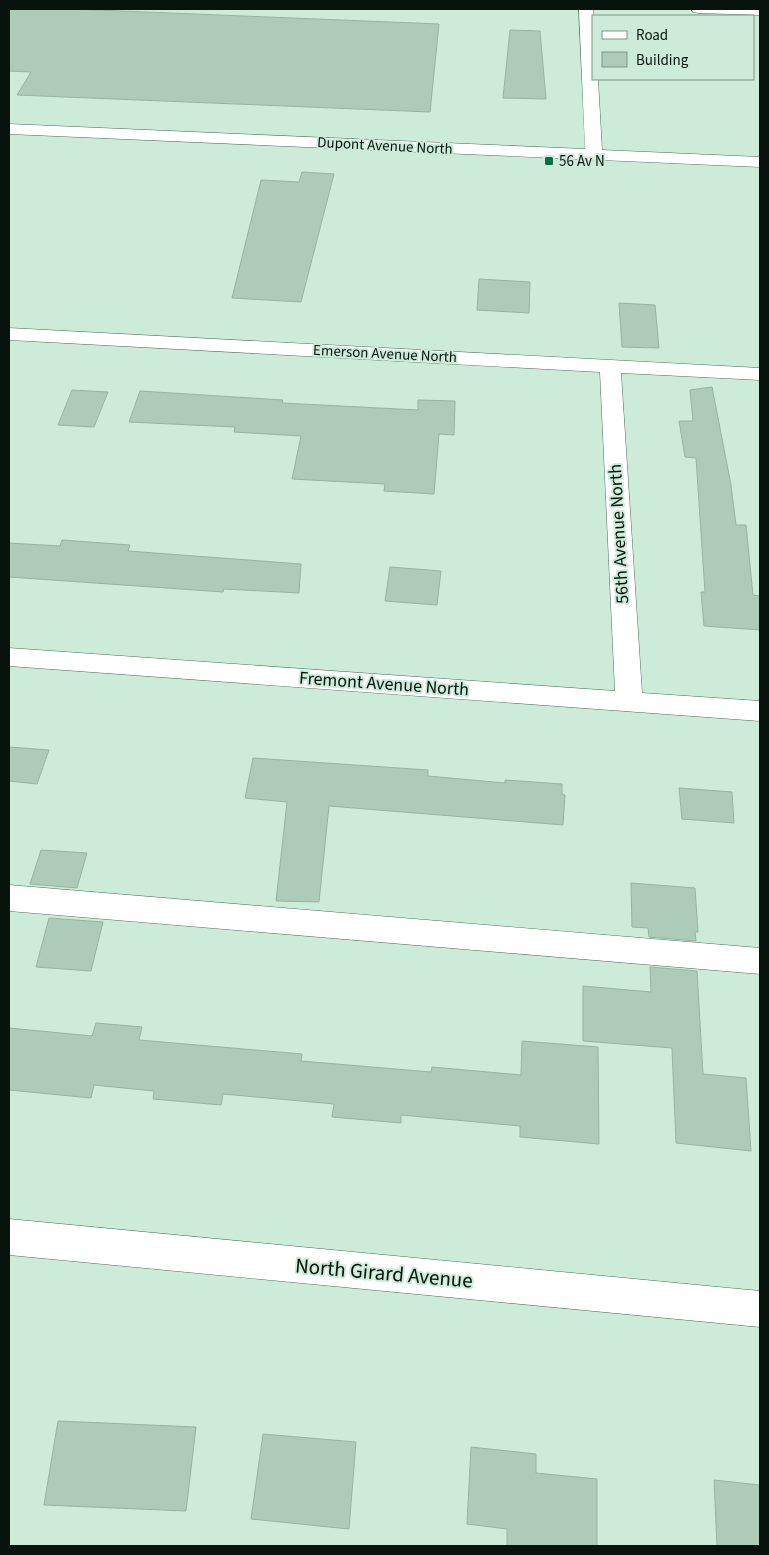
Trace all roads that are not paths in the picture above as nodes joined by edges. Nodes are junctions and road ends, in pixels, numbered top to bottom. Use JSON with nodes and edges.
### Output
{"nodes":[{"id":1,"x":586,"y":9,"type":"edge"},
{"id":2,"x":698,"y":9,"type":"edge"},
{"id":3,"x":760,"y":11,"type":"edge"},
{"id":4,"x":9,"y":129,"type":"edge"},
{"id":5,"x":594,"y":155,"type":"junction"},
{"id":6,"x":760,"y":162,"type":"edge"},
{"id":7,"x":9,"y":334,"type":"edge"},
{"id":8,"x":610,"y":366,"type":"junction"},
{"id":9,"x":760,"y":374,"type":"edge"},
{"id":10,"x":9,"y":658,"type":"edge"},
{"id":11,"x":629,"y":701,"type":"junction"},
{"id":12,"x":760,"y":711,"type":"edge"},
{"id":13,"x":9,"y":898,"type":"edge"},
{"id":14,"x":760,"y":961,"type":"edge"},
{"id":15,"x":9,"y":1237,"type":"edge"},
{"id":16,"x":760,"y":1309,"type":"edge"}],
"edges":[{"from":1,"to":5,"type":"street"},
{"from":2,"to":3,"type":"street"},
{"from":4,"to":5,"type":"street","name":"Dupont Avenue North"},
{"from":5,"to":6,"type":"street","name":"Dupont Avenue North"},
{"from":7,"to":8,"type":"street","name":"Emerson Avenue North"},
{"from":8,"to":9,"type":"street","name":"Emerson Avenue North"},
{"from":8,"to":11,"type":"street","name":"56th Avenue North"},
{"from":10,"to":11,"type":"street","name":"Fremont Avenue North"},
{"from":11,"to":12,"type":"street","name":"Fremont Avenue North"},
{"from":13,"to":14,"type":"street"},
{"from":15,"to":16,"type":"street","name":"North Girard Avenue"}]}
